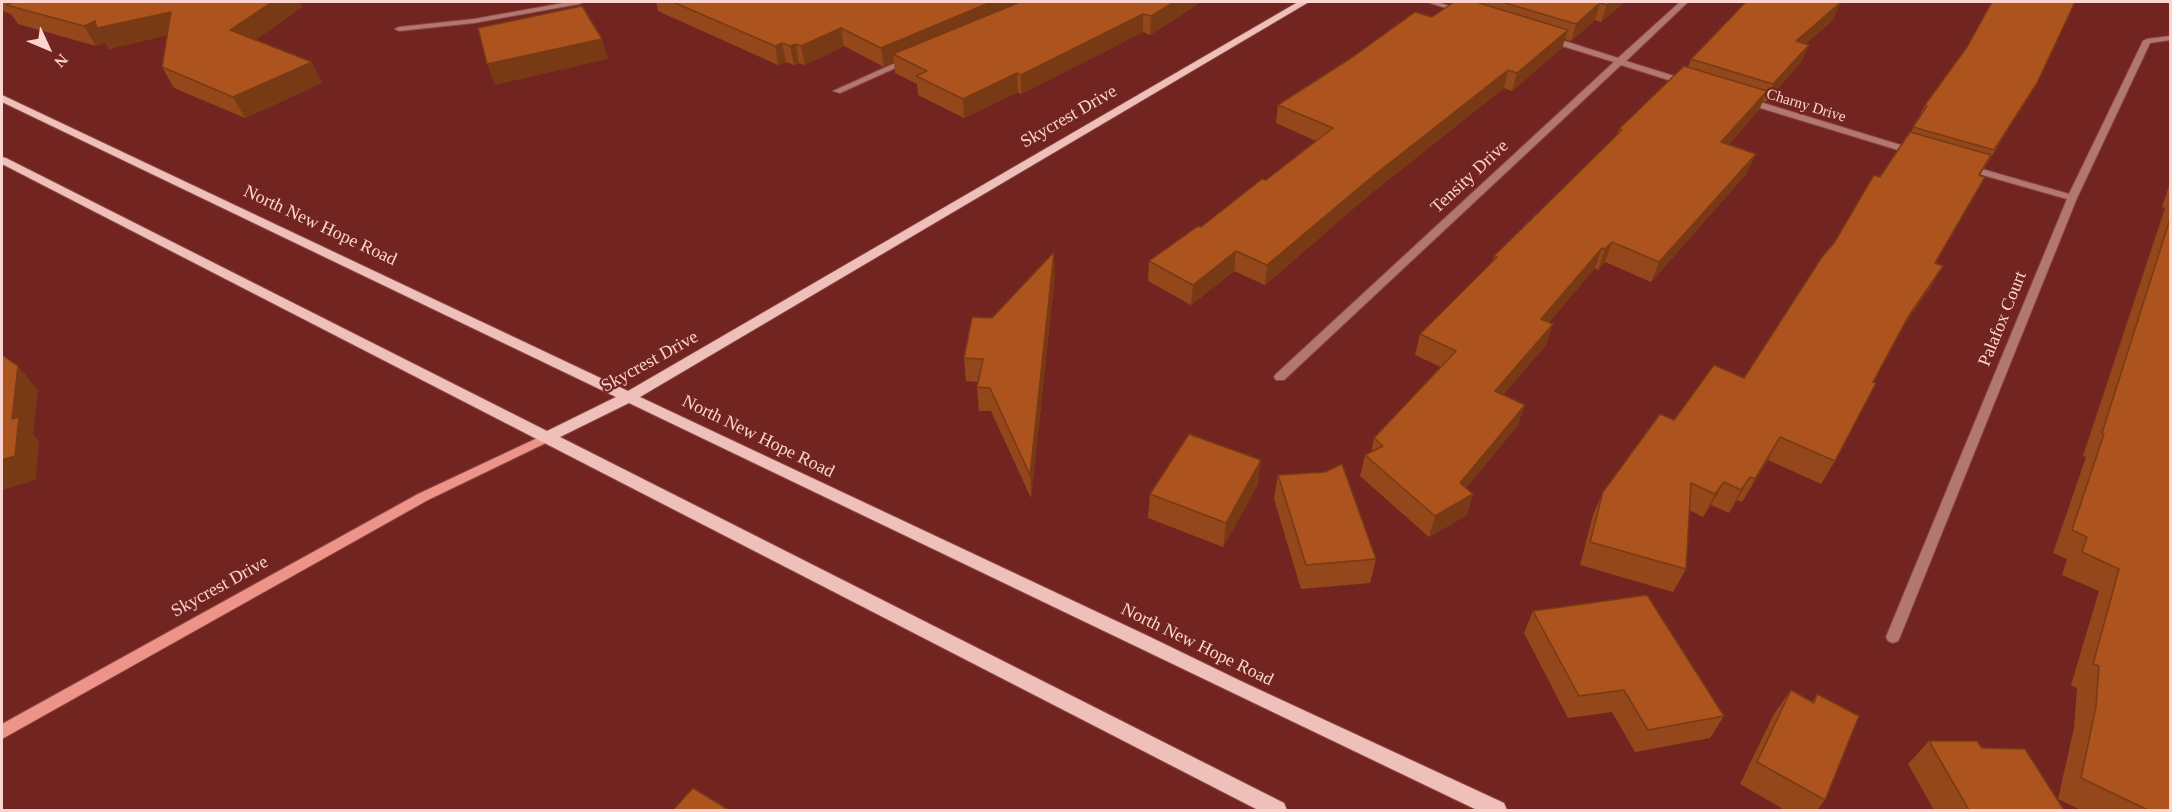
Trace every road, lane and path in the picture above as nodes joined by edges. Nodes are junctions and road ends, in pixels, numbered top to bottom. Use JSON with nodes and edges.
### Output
{"nodes":[{"id":1,"x":579,"y":2,"type":"edge"},
{"id":2,"x":1304,"y":2,"type":"edge"},
{"id":3,"x":1431,"y":2,"type":"edge"},
{"id":4,"x":1684,"y":2,"type":"edge"},
{"id":5,"x":1476,"y":16,"type":"edge"},
{"id":6,"x":399,"y":29,"type":"dead end"},
{"id":7,"x":1543,"y":37,"type":"edge"},
{"id":8,"x":2170,"y":38,"type":"edge"},
{"id":9,"x":921,"y":55,"type":"edge"},
{"id":10,"x":1619,"y":61,"type":"junction"},
{"id":11,"x":1698,"y":86,"type":"edge"},
{"id":12,"x":837,"y":90,"type":"dead end"},
{"id":13,"x":1732,"y":97,"type":"edge"},
{"id":14,"x":2,"y":98,"type":"edge"},
{"id":15,"x":1925,"y":156,"type":"edge"},
{"id":16,"x":2,"y":160,"type":"edge"},
{"id":17,"x":1959,"y":166,"type":"edge"},
{"id":18,"x":2072,"y":198,"type":"junction"},
{"id":19,"x":1280,"y":377,"type":"dead end"},
{"id":20,"x":629,"y":397,"type":"junction"},
{"id":21,"x":546,"y":438,"type":"junction"},
{"id":22,"x":1893,"y":637,"type":"dead end"},
{"id":23,"x":2,"y":732,"type":"edge"},
{"id":24,"x":1277,"y":810,"type":"edge"},
{"id":25,"x":1497,"y":810,"type":"edge"}],
"edges":[{"from":1,"to":6,"type":"street"},
{"from":2,"to":20,"type":"main road","name":"Skycrest Drive"},
{"from":3,"to":5,"type":"street"},
{"from":4,"to":10,"type":"street","name":"Tensity Drive"},
{"from":7,"to":10,"type":"street"},
{"from":8,"to":18,"type":"street","name":"Palafox Court"},
{"from":9,"to":12,"type":"street"},
{"from":10,"to":11,"type":"street"},
{"from":10,"to":19,"type":"street","name":"Tensity Drive"},
{"from":13,"to":15,"type":"street","name":"Charny Drive"},
{"from":14,"to":20,"type":"main road","name":"North New Hope Road"},
{"from":16,"to":21,"type":"main road"},
{"from":17,"to":18,"type":"street"},
{"from":18,"to":22,"type":"street","name":"Palafox Court"},
{"from":20,"to":21,"type":"main road","name":"Skycrest Drive"},
{"from":20,"to":25,"type":"main road","name":"North New Hope Road"},
{"from":21,"to":23,"type":"street","name":"Skycrest Drive"},
{"from":21,"to":24,"type":"main road"}]}
